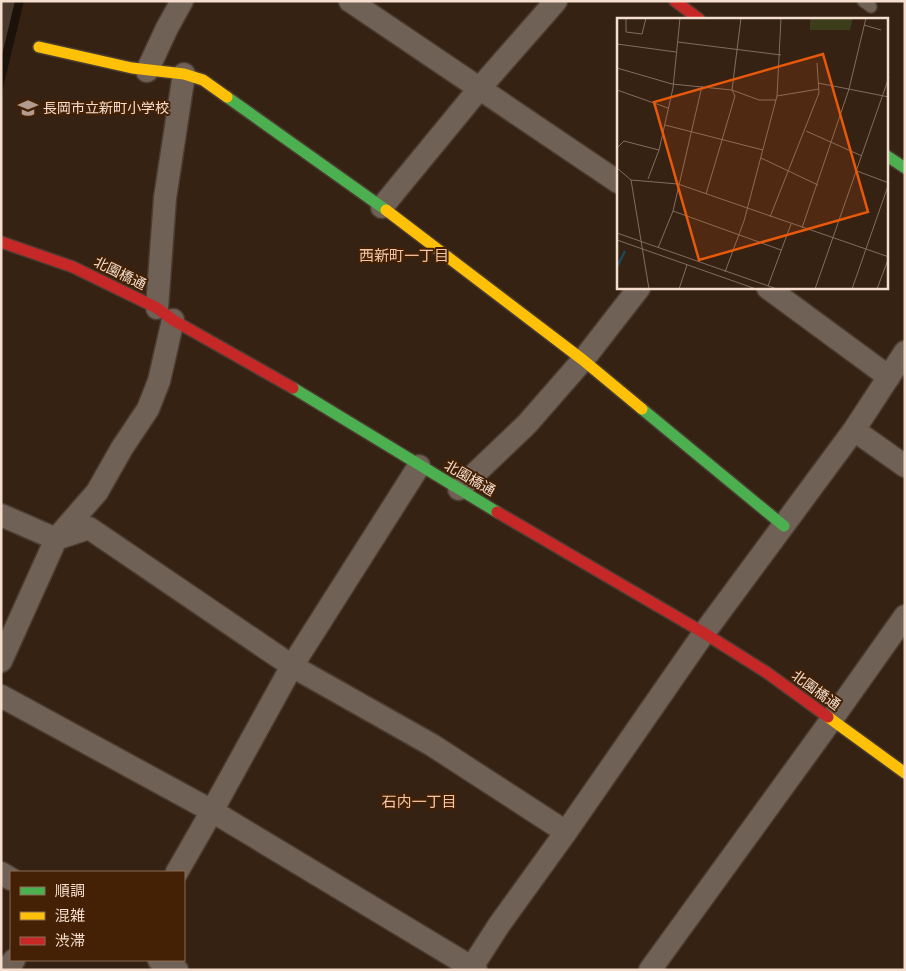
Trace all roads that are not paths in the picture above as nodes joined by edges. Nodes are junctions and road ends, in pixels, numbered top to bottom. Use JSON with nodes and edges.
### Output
{"nodes":[{"id":1,"x":182,"y":1,"type":"edge"},
{"id":2,"x":350,"y":1,"type":"edge"},
{"id":3,"x":556,"y":1,"type":"edge"},
{"id":4,"x":676,"y":1,"type":"edge"},
{"id":5,"x":698,"y":18,"type":"edge"},
{"id":6,"x":39,"y":48,"type":"dead end"},
{"id":7,"x":147,"y":71,"type":"junction"},
{"id":8,"x":184,"y":74,"type":"junction"},
{"id":9,"x":479,"y":89,"type":"junction"},
{"id":10,"x":888,"y":157,"type":"edge"},
{"id":11,"x":905,"y":168,"type":"edge"},
{"id":12,"x":617,"y":181,"type":"edge"},
{"id":13,"x":382,"y":207,"type":"junction"},
{"id":14,"x":1,"y":242,"type":"edge"},
{"id":15,"x":638,"y":289,"type":"edge"},
{"id":16,"x":769,"y":289,"type":"edge"},
{"id":17,"x":165,"y":314,"type":"junction"},
{"id":18,"x":905,"y":352,"type":"edge"},
{"id":19,"x":583,"y":360,"type":"junction"},
{"id":20,"x":889,"y":377,"type":"junction"},
{"id":21,"x":854,"y":430,"type":"junction"},
{"id":22,"x":419,"y":466,"type":"junction"},
{"id":23,"x":905,"y":466,"type":"edge"},
{"id":24,"x":459,"y":489,"type":"junction"},
{"id":25,"x":1,"y":515,"type":"edge"},
{"id":26,"x":784,"y":526,"type":"junction"},
{"id":27,"x":56,"y":539,"type":"junction"},
{"id":28,"x":905,"y":616,"type":"edge"},
{"id":29,"x":704,"y":633,"type":"junction"},
{"id":30,"x":1,"y":661,"type":"edge"},
{"id":31,"x":292,"y":666,"type":"junction"},
{"id":32,"x":1,"y":696,"type":"edge"},
{"id":33,"x":832,"y":720,"type":"junction"},
{"id":34,"x":905,"y":773,"type":"edge"},
{"id":35,"x":212,"y":812,"type":"junction"},
{"id":36,"x":566,"y":832,"type":"junction"},
{"id":37,"x":178,"y":871,"type":"edge"},
{"id":38,"x":161,"y":961,"type":"edge"},
{"id":39,"x":472,"y":969,"type":"edge"},
{"id":40,"x":177,"y":970,"type":"edge"},
{"id":41,"x":650,"y":970,"type":"edge"}],
"edges":[{"from":1,"to":7,"type":"street"},
{"from":2,"to":9,"type":"street"},
{"from":3,"to":9,"type":"street"},
{"from":4,"to":5,"type":"main road"},
{"from":6,"to":7,"type":"main road"},
{"from":7,"to":8,"type":"main road"},
{"from":8,"to":13,"type":"main road"},
{"from":8,"to":17,"type":"street"},
{"from":9,"to":12,"type":"street"},
{"from":9,"to":13,"type":"street"},
{"from":10,"to":11,"type":"main road"},
{"from":13,"to":19,"type":"main road"},
{"from":14,"to":17,"type":"main road","name":"北園橋通"},
{"from":15,"to":19,"type":"street"},
{"from":16,"to":20,"type":"street"},
{"from":17,"to":22,"type":"main road","name":"北園橋通"},
{"from":17,"to":27,"type":"street"},
{"from":18,"to":20,"type":"street"},
{"from":19,"to":24,"type":"street"},
{"from":19,"to":26,"type":"main road"},
{"from":20,"to":21,"type":"street"},
{"from":21,"to":23,"type":"street"},
{"from":21,"to":26,"type":"street"},
{"from":22,"to":24,"type":"main road","name":"北園橋通"},
{"from":22,"to":31,"type":"street"},
{"from":24,"to":29,"type":"main road","name":"北園橋通"},
{"from":25,"to":27,"type":"street"},
{"from":26,"to":29,"type":"street"},
{"from":27,"to":30,"type":"street"},
{"from":27,"to":31,"type":"street"},
{"from":28,"to":33,"type":"street"},
{"from":29,"to":33,"type":"main road","name":"北園橋通"},
{"from":29,"to":36,"type":"street"},
{"from":31,"to":35,"type":"street"},
{"from":31,"to":36,"type":"street"},
{"from":32,"to":35,"type":"street"},
{"from":33,"to":34,"type":"main road","name":"北園橋通"},
{"from":33,"to":41,"type":"street"},
{"from":35,"to":37,"type":"street"},
{"from":35,"to":39,"type":"street"},
{"from":36,"to":39,"type":"street"},
{"from":38,"to":40,"type":"street"}]}
